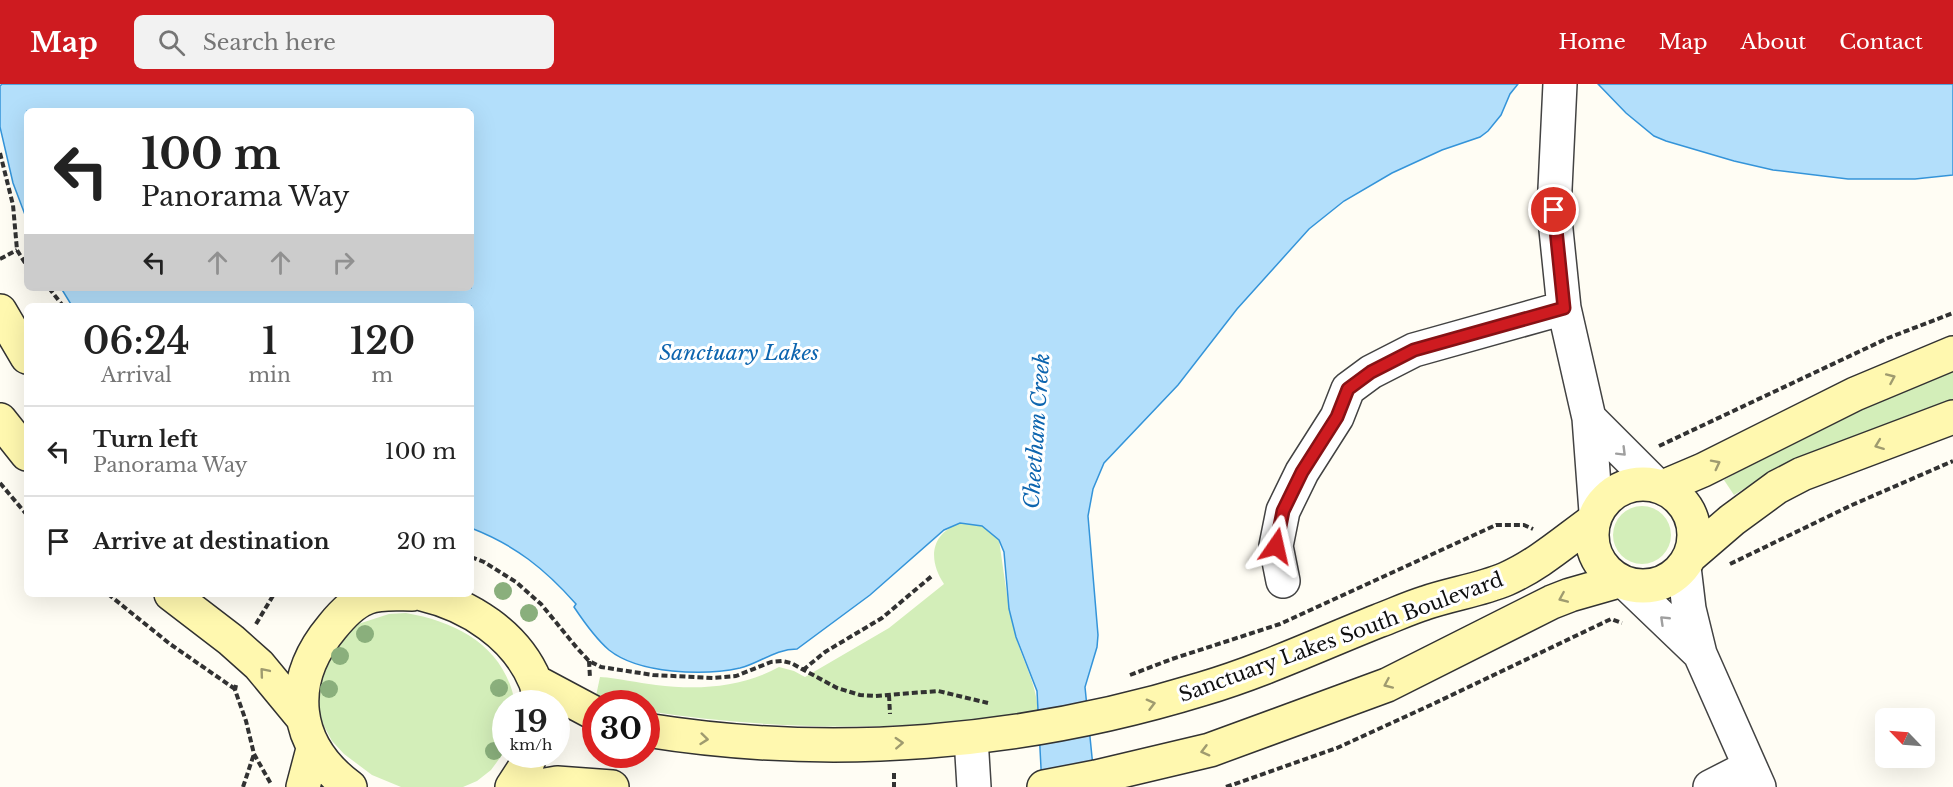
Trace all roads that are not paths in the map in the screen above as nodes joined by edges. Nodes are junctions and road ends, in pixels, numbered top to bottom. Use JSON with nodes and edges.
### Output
{"nodes":[{"id":1,"x":1560,"y":84,"type":"edge"},
{"id":2,"x":1564,"y":308,"type":"junction"},
{"id":3,"x":0,"y":311,"type":"edge"},
{"id":4,"x":24,"y":352,"type":"edge"},
{"id":5,"x":1953,"y":353,"type":"edge"},
{"id":6,"x":1953,"y":417,"type":"edge"},
{"id":7,"x":1589,"y":418,"type":"junction"},
{"id":8,"x":0,"y":420,"type":"edge"},
{"id":9,"x":24,"y":450,"type":"edge"},
{"id":10,"x":1659,"y":486,"type":"junction"},
{"id":11,"x":1595,"y":517,"type":"junction"},
{"id":12,"x":1686,"y":562,"type":"junction"},
{"id":13,"x":1283,"y":581,"type":"dead end"},
{"id":14,"x":1623,"y":583,"type":"junction"},
{"id":15,"x":175,"y":597,"type":"edge"},
{"id":16,"x":357,"y":597,"type":"edge"},
{"id":17,"x":378,"y":597,"type":"edge"},
{"id":18,"x":436,"y":597,"type":"edge"},
{"id":19,"x":366,"y":598,"type":"junction"},
{"id":20,"x":1700,"y":654,"type":"junction"},
{"id":21,"x":536,"y":690,"type":"edge"},
{"id":22,"x":302,"y":717,"type":"junction"},
{"id":23,"x":660,"y":732,"type":"edge"},
{"id":24,"x":971,"y":738,"type":"junction"},
{"id":25,"x":313,"y":749,"type":"junction"},
{"id":26,"x":524,"y":768,"type":"edge"},
{"id":27,"x":1754,"y":777,"type":"edge"},
{"id":28,"x":303,"y":787,"type":"edge"},
{"id":29,"x":350,"y":787,"type":"edge"},
{"id":30,"x":512,"y":787,"type":"edge"},
{"id":31,"x":534,"y":787,"type":"edge"},
{"id":32,"x":612,"y":787,"type":"edge"},
{"id":33,"x":974,"y":787,"type":"edge"},
{"id":34,"x":1044,"y":787,"type":"edge"},
{"id":35,"x":1710,"y":787,"type":"edge"}],
"edges":[{"from":1,"to":2,"type":"street"},
{"from":2,"to":7,"type":"street"},
{"from":2,"to":13,"type":"street"},
{"from":3,"to":4,"type":"street"},
{"from":10,"to":5,"type":"street","one_way":true},
{"from":6,"to":12,"type":"street","one_way":true},
{"from":7,"to":10,"type":"street","one_way":true},
{"from":7,"to":11,"type":"street"},
{"from":8,"to":9,"type":"street"},
{"from":10,"to":11,"type":"street"},
{"from":10,"to":12,"type":"street"},
{"from":11,"to":14,"type":"street"},
{"from":24,"to":11,"type":"street","name":"Sanctuary Lakes South Boulevard","one_way":true},
{"from":12,"to":14,"type":"street"},
{"from":12,"to":20,"type":"street"},
{"from":20,"to":14,"type":"street","one_way":true},
{"from":14,"to":34,"type":"street","one_way":true},
{"from":22,"to":15,"type":"street","one_way":true},
{"from":16,"to":19,"type":"street"},
{"from":17,"to":19,"type":"street"},
{"from":18,"to":21,"type":"street"},
{"from":19,"to":22,"type":"street"},
{"from":20,"to":27,"type":"street"},
{"from":22,"to":25,"type":"street"},
{"from":23,"to":24,"type":"street","name":"Sanctuary Lakes South Boulevard","one_way":true},
{"from":24,"to":33,"type":"street"},
{"from":25,"to":28,"type":"street"},
{"from":25,"to":29,"type":"street"},
{"from":26,"to":30,"type":"street"},
{"from":27,"to":35,"type":"street"},
{"from":31,"to":32,"type":"street"}]}
